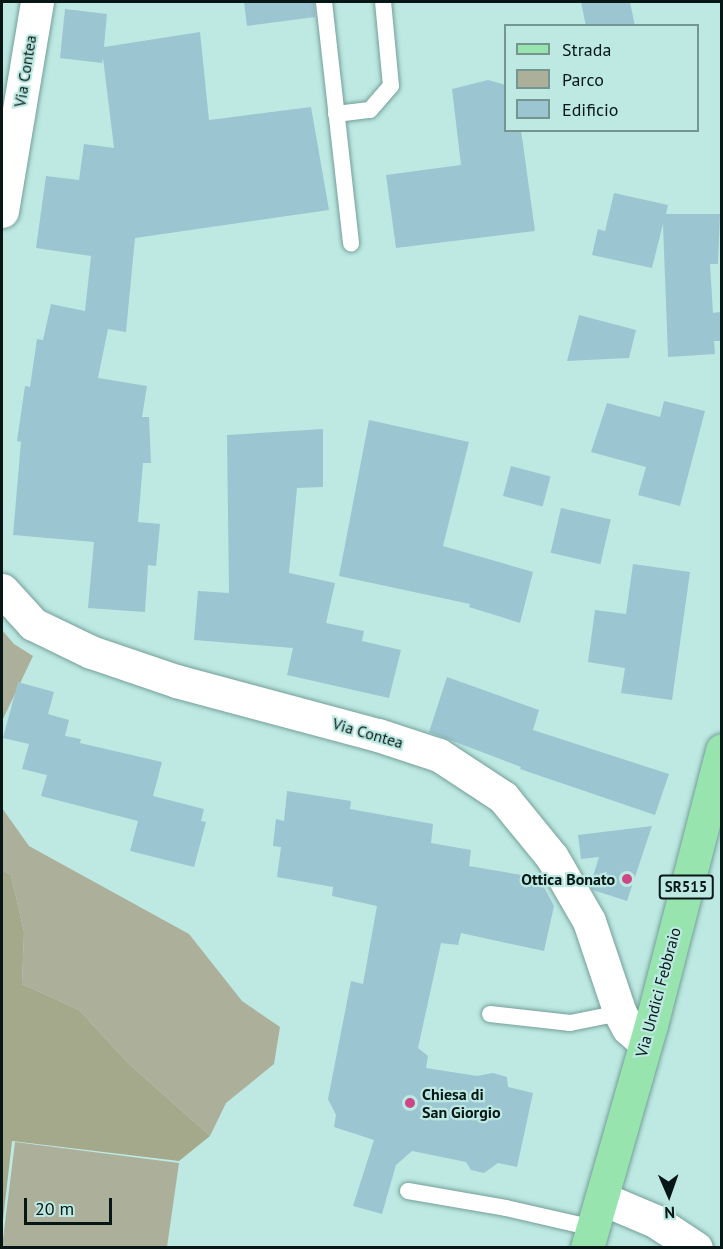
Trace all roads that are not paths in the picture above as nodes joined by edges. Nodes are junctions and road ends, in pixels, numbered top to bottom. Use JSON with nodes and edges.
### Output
{"nodes":[{"id":1,"x":36,"y":2,"type":"edge"},
{"id":2,"x":324,"y":2,"type":"edge"},
{"id":3,"x":383,"y":2,"type":"edge"},
{"id":4,"x":336,"y":114,"type":"junction"},
{"id":5,"x":2,"y":211,"type":"edge"},
{"id":6,"x":351,"y":243,"type":"dead end"},
{"id":7,"x":2,"y":590,"type":"edge"},
{"id":8,"x":722,"y":750,"type":"edge"},
{"id":9,"x":620,"y":1012,"type":"junction"},
{"id":10,"x":490,"y":1014,"type":"dead end"},
{"id":11,"x":648,"y":1034,"type":"junction"},
{"id":12,"x":408,"y":1191,"type":"dead end"},
{"id":13,"x":594,"y":1225,"type":"edge"},
{"id":14,"x":696,"y":1248,"type":"edge"}],
"edges":[{"from":1,"to":5,"type":"street","name":"Via Contea"},
{"from":2,"to":4,"type":"lane"},
{"from":3,"to":4,"type":"lane"},
{"from":4,"to":6,"type":"lane"},
{"from":7,"to":9,"type":"street","name":"Via Contea"},
{"from":8,"to":11,"type":"main road","name":"Via Undici Febbraio","number":"SR515"},
{"from":9,"to":10,"type":"lane"},
{"from":9,"to":11,"type":"street"},
{"from":11,"to":13,"type":"main road","name":"Via Undici Febbraio","number":"SR515"},
{"from":12,"to":13,"type":"lane"},
{"from":13,"to":14,"type":"street"}]}
